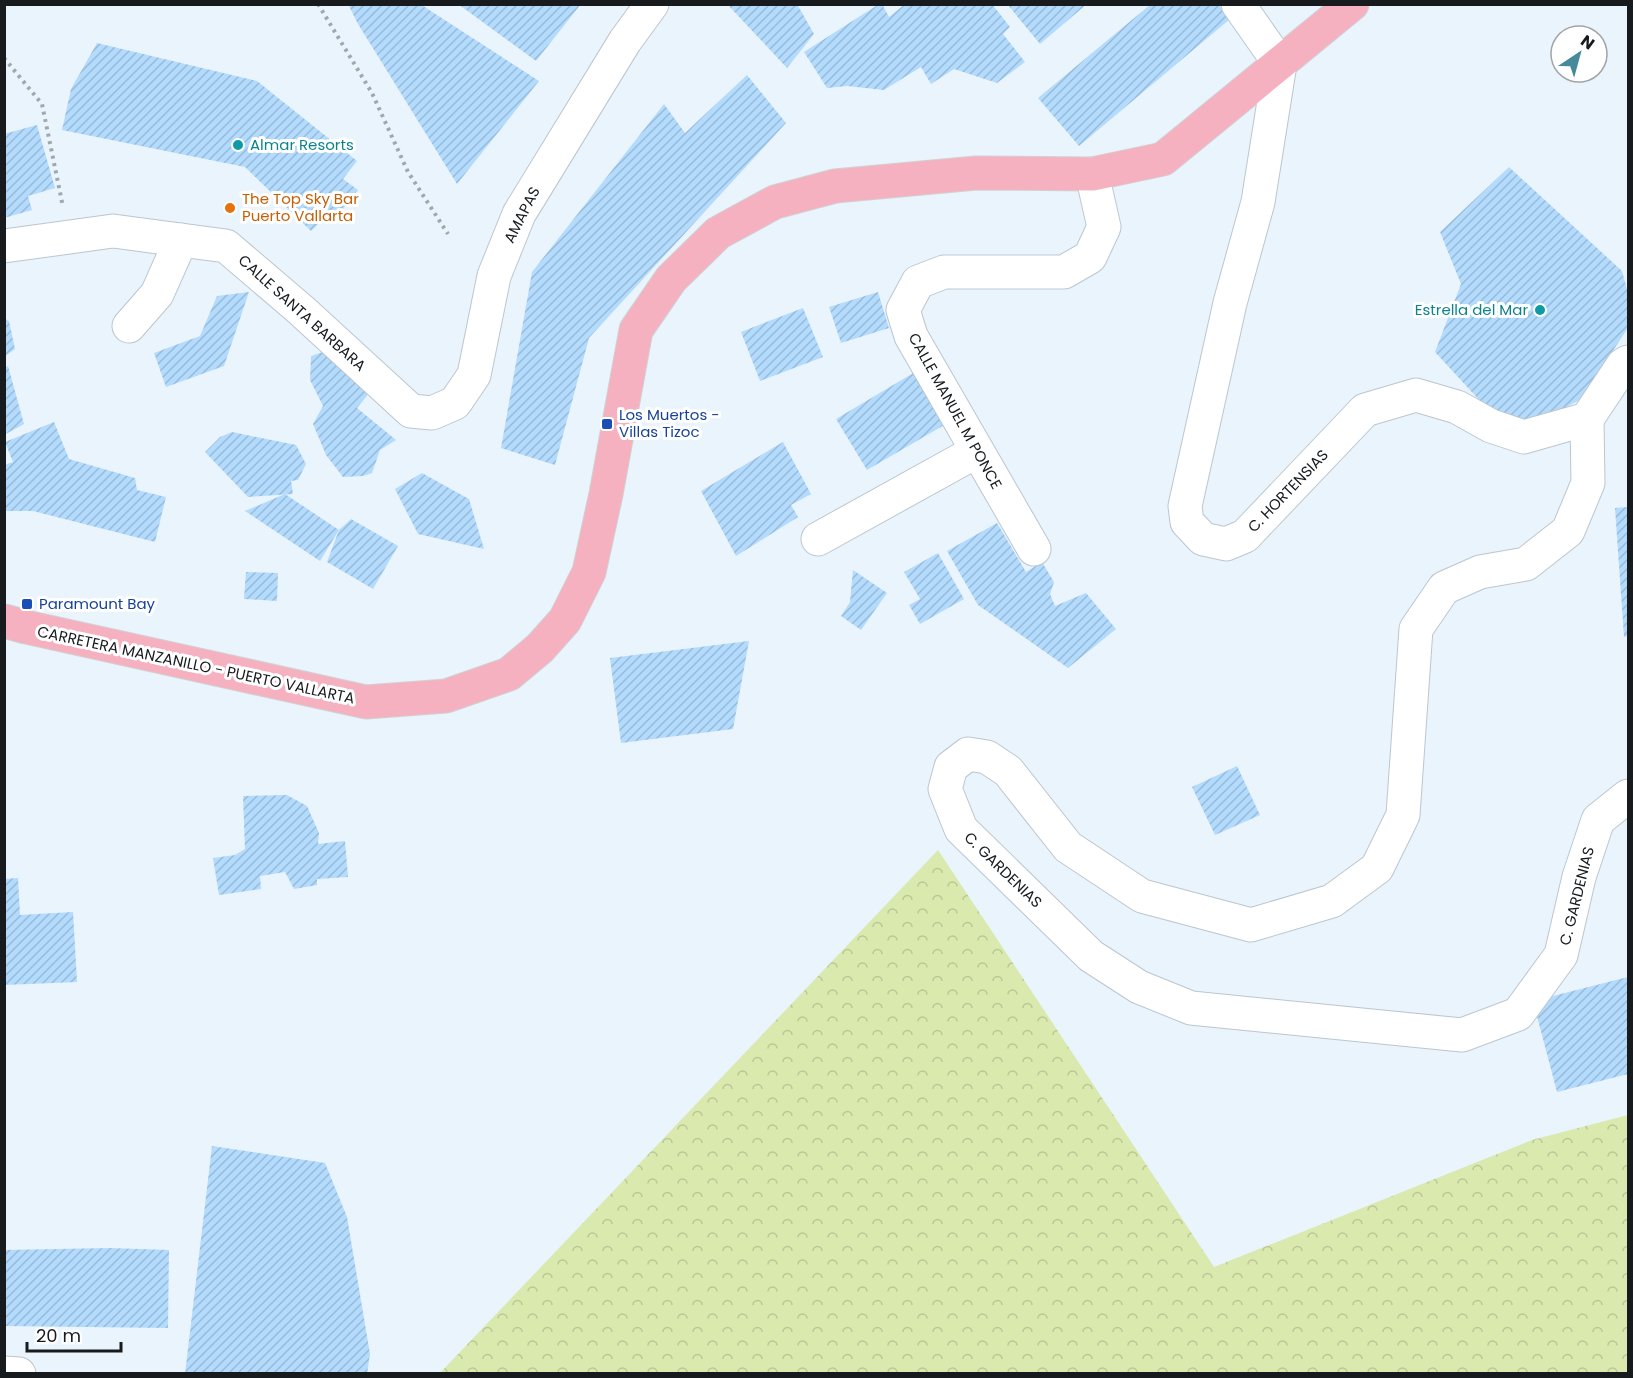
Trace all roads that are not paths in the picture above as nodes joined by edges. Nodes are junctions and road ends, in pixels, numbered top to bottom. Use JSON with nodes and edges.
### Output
{"nodes":[{"id":1,"x":652,"y":4,"type":"edge"},
{"id":2,"x":1238,"y":4,"type":"edge"},
{"id":3,"x":1352,"y":4,"type":"edge"},
{"id":4,"x":1280,"y":64,"type":"junction"},
{"id":5,"x":1092,"y":174,"type":"junction"},
{"id":6,"x":181,"y":240,"type":"junction"},
{"id":7,"x":4,"y":246,"type":"edge"},
{"id":8,"x":129,"y":326,"type":"dead end"},
{"id":9,"x":1629,"y":362,"type":"edge"},
{"id":10,"x":411,"y":411,"type":"joint"},
{"id":11,"x":1587,"y":419,"type":"junction"},
{"id":12,"x":977,"y":451,"type":"junction"},
{"id":13,"x":818,"y":539,"type":"dead end"},
{"id":14,"x":1034,"y":549,"type":"dead end"},
{"id":15,"x":4,"y":621,"type":"edge"},
{"id":16,"x":1629,"y":796,"type":"edge"},
{"id":17,"x":4,"y":1372,"type":"edge"},
{"id":18,"x":19,"y":1374,"type":"edge"}],
"edges":[{"from":1,"to":10,"type":"street","name":"AMAPAS"},
{"from":2,"to":4,"type":"street"},
{"from":3,"to":4,"type":"highway","name":"CARRETERA MANZANILLO - PUERTO VALLARTA"},
{"from":4,"to":5,"type":"highway","name":"CARRETERA MANZANILLO - PUERTO VALLARTA"},
{"from":4,"to":11,"type":"street","name":"C. HORTENSIAS"},
{"from":5,"to":12,"type":"street","name":"CALLE MANUEL M PONCE"},
{"from":5,"to":15,"type":"highway","name":"CARRETERA MANZANILLO - PUERTO VALLARTA"},
{"from":6,"to":7,"type":"street","name":"CALLE SANTA BARBARA"},
{"from":6,"to":8,"type":"street"},
{"from":6,"to":10,"type":"street","name":"CALLE SANTA BARBARA"},
{"from":9,"to":11,"type":"street"},
{"from":11,"to":16,"type":"street","name":"C. GARDENIAS"},
{"from":12,"to":13,"type":"street"},
{"from":12,"to":14,"type":"street","name":"CALLE MANUEL M PONCE"},
{"from":17,"to":18,"type":"street"}]}
